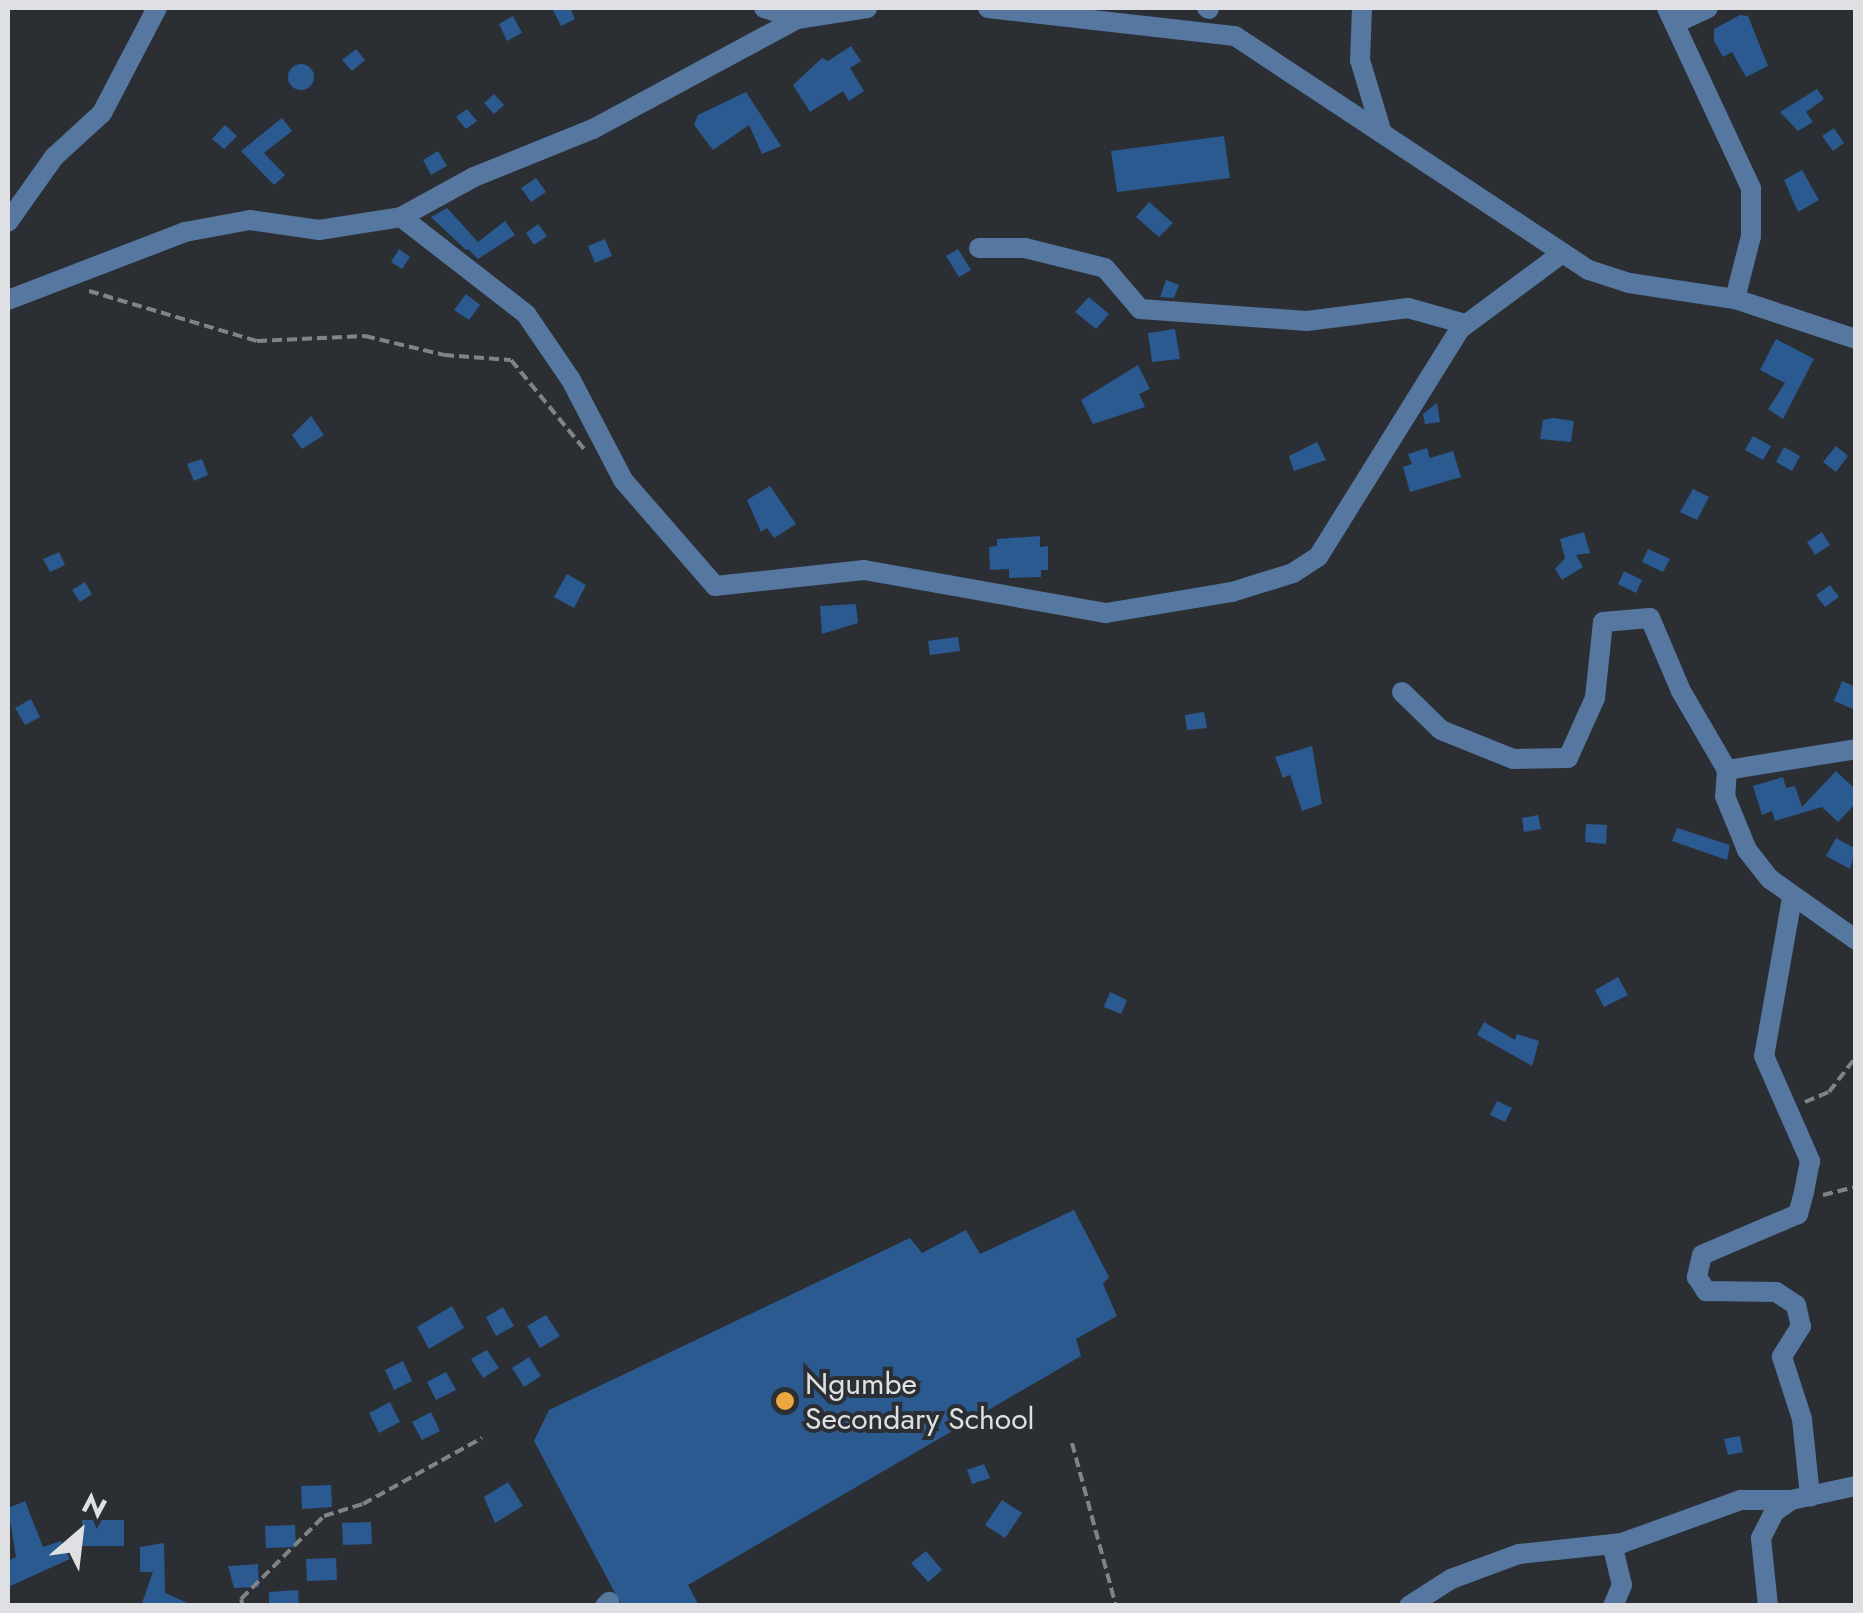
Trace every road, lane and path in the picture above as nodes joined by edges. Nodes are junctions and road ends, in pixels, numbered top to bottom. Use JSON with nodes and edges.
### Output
{"nodes":[{"id":1,"x":158,"y":8,"type":"edge"},
{"id":2,"x":764,"y":8,"type":"edge"},
{"id":3,"x":867,"y":8,"type":"edge"},
{"id":4,"x":988,"y":8,"type":"edge"},
{"id":5,"x":1362,"y":8,"type":"edge"},
{"id":6,"x":1708,"y":8,"type":"edge"},
{"id":7,"x":1671,"y":15,"type":"edge"},
{"id":8,"x":796,"y":19,"type":"junction"},
{"id":9,"x":1381,"y":130,"type":"junction"},
{"id":10,"x":401,"y":217,"type":"junction"},
{"id":11,"x":8,"y":222,"type":"edge"},
{"id":12,"x":979,"y":248,"type":"dead end"},
{"id":13,"x":1561,"y":254,"type":"junction"},
{"id":14,"x":60,"y":283,"type":"junction"},
{"id":15,"x":1735,"y":298,"type":"junction"},
{"id":16,"x":8,"y":300,"type":"edge"},
{"id":17,"x":1465,"y":324,"type":"junction"},
{"id":18,"x":1856,"y":338,"type":"edge"},
{"id":19,"x":588,"y":453,"type":"dead end"},
{"id":20,"x":1402,"y":692,"type":"dead end"},
{"id":21,"x":1856,"y":749,"type":"edge"},
{"id":22,"x":1727,"y":770,"type":"junction"},
{"id":23,"x":1792,"y":898,"type":"junction"},
{"id":24,"x":1856,"y":940,"type":"edge"},
{"id":25,"x":1856,"y":1057,"type":"edge"},
{"id":26,"x":1788,"y":1107,"type":"junction"},
{"id":27,"x":1856,"y":1187,"type":"edge"},
{"id":28,"x":1804,"y":1192,"type":"junction"},
{"id":29,"x":482,"y":1438,"type":"dead end"},
{"id":30,"x":1072,"y":1444,"type":"dead end"},
{"id":31,"x":1856,"y":1486,"type":"edge"},
{"id":32,"x":1801,"y":1498,"type":"junction"},
{"id":33,"x":1612,"y":1544,"type":"junction"},
{"id":34,"x":243,"y":1606,"type":"edge"},
{"id":35,"x":1116,"y":1606,"type":"edge"},
{"id":36,"x":1409,"y":1606,"type":"edge"},
{"id":37,"x":1613,"y":1606,"type":"edge"},
{"id":38,"x":1768,"y":1606,"type":"edge"}],
"edges":[{"from":1,"to":11,"type":"street"},
{"from":2,"to":8,"type":"street"},
{"from":3,"to":8,"type":"street"},
{"from":4,"to":9,"type":"street"},
{"from":5,"to":9,"type":"street"},
{"from":6,"to":7,"type":"street"},
{"from":7,"to":15,"type":"street"},
{"from":8,"to":10,"type":"street"},
{"from":9,"to":13,"type":"street"},
{"from":10,"to":14,"type":"street"},
{"from":10,"to":17,"type":"street"},
{"from":12,"to":17,"type":"street"},
{"from":13,"to":15,"type":"street"},
{"from":13,"to":17,"type":"street"},
{"from":14,"to":16,"type":"street"},
{"from":14,"to":19,"type":"path"},
{"from":15,"to":18,"type":"street"},
{"from":20,"to":22,"type":"street"},
{"from":21,"to":22,"type":"street"},
{"from":22,"to":23,"type":"street"},
{"from":23,"to":24,"type":"street"},
{"from":23,"to":26,"type":"street"},
{"from":25,"to":26,"type":"path"},
{"from":26,"to":28,"type":"street"},
{"from":27,"to":28,"type":"path"},
{"from":28,"to":32,"type":"street"},
{"from":29,"to":34,"type":"path"},
{"from":30,"to":35,"type":"path"},
{"from":31,"to":32,"type":"street"},
{"from":32,"to":33,"type":"street"},
{"from":32,"to":38,"type":"street"},
{"from":33,"to":36,"type":"street"},
{"from":33,"to":37,"type":"street"}]}
